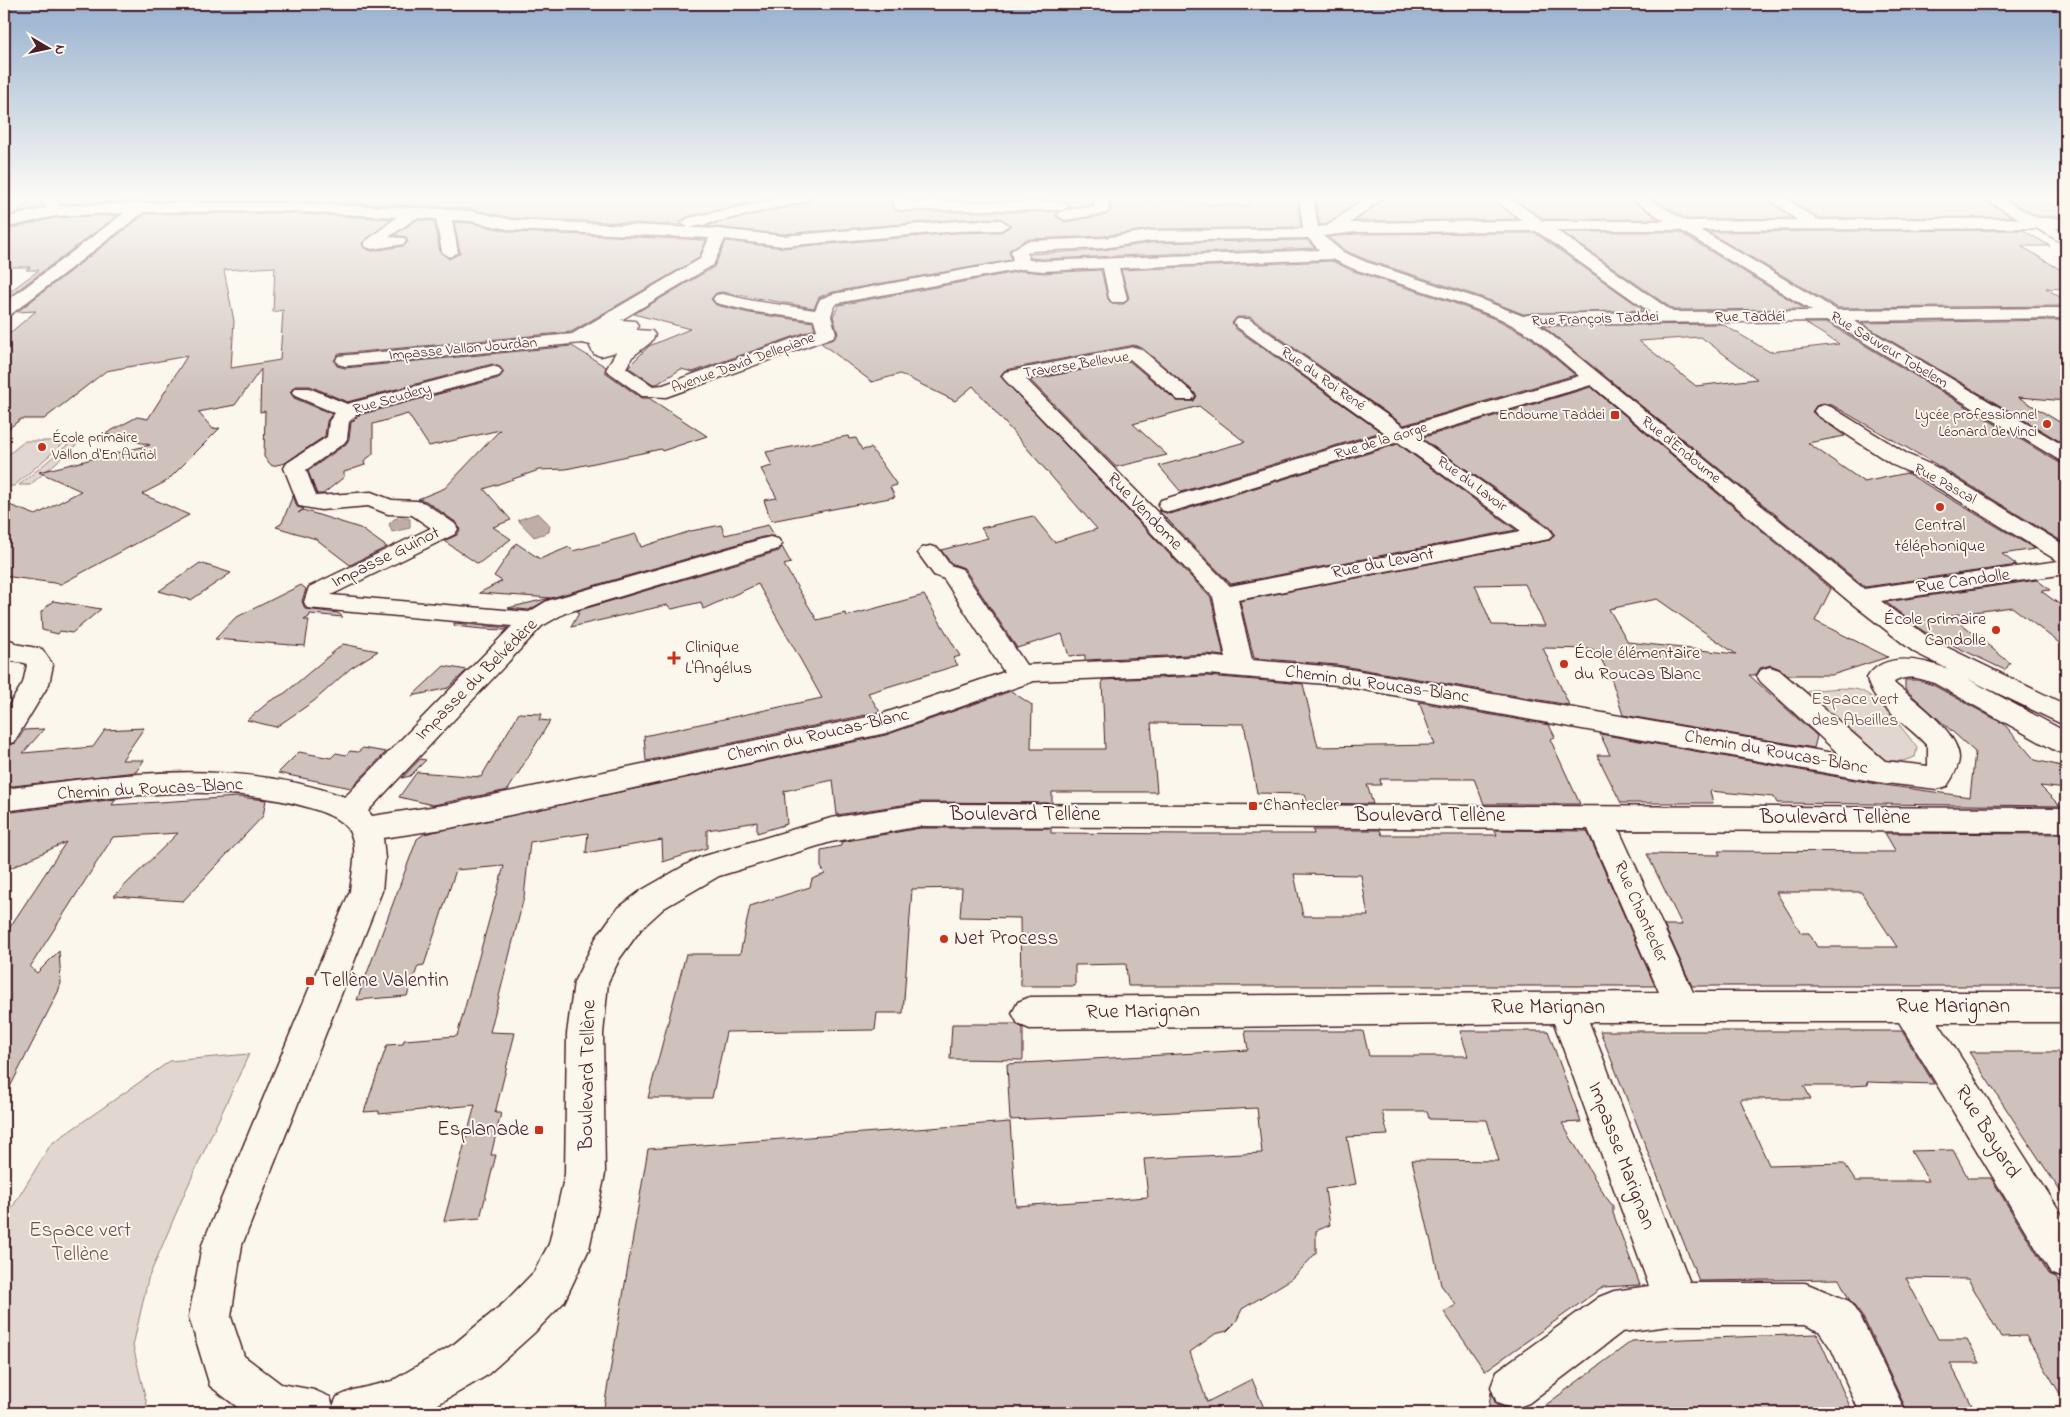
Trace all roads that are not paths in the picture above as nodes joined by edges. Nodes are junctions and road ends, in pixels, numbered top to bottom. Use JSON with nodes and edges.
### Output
{"nodes":[{"id":1,"x":68,"y":263,"type":"edge"},
{"id":2,"x":705,"y":263,"type":"edge"},
{"id":3,"x":991,"y":263,"type":"edge"},
{"id":4,"x":1037,"y":263,"type":"edge"},
{"id":5,"x":1130,"y":263,"type":"edge"},
{"id":6,"x":1355,"y":263,"type":"edge"},
{"id":7,"x":1592,"y":263,"type":"edge"},
{"id":8,"x":1745,"y":263,"type":"edge"},
{"id":9,"x":1110,"y":264,"type":"junction"},
{"id":10,"x":1118,"y":298,"type":"dead end"},
{"id":11,"x":722,"y":299,"type":"dead end"},
{"id":12,"x":4,"y":311,"type":"edge"},
{"id":13,"x":2066,"y":313,"type":"edge"},
{"id":14,"x":822,"y":316,"type":"junction"},
{"id":15,"x":1832,"y":316,"type":"junction"},
{"id":16,"x":1668,"y":317,"type":"junction"},
{"id":17,"x":1522,"y":322,"type":"junction"},
{"id":18,"x":1243,"y":323,"type":"dead end"},
{"id":19,"x":580,"y":337,"type":"junction"},
{"id":20,"x":476,"y":346,"type":"junction"},
{"id":21,"x":345,"y":360,"type":"dead end"},
{"id":22,"x":408,"y":360,"type":"dead end"},
{"id":23,"x":492,"y":372,"type":"dead end"},
{"id":24,"x":1012,"y":376,"type":"joint"},
{"id":25,"x":1594,"y":379,"type":"junction"},
{"id":26,"x":302,"y":392,"type":"dead end"},
{"id":27,"x":1186,"y":396,"type":"dead end"},
{"id":28,"x":347,"y":411,"type":"junction"},
{"id":29,"x":1824,"y":411,"type":"dead end"},
{"id":30,"x":1403,"y":435,"type":"junction"},
{"id":31,"x":2066,"y":456,"type":"edge"},
{"id":32,"x":307,"y":501,"type":"joint"},
{"id":33,"x":1169,"y":505,"type":"dead end"},
{"id":34,"x":1541,"y":534,"type":"joint"},
{"id":35,"x":770,"y":544,"type":"dead end"},
{"id":36,"x":930,"y":553,"type":"dead end"},
{"id":37,"x":2066,"y":556,"type":"edge"},
{"id":38,"x":2066,"y":567,"type":"edge"},
{"id":39,"x":1225,"y":595,"type":"junction"},
{"id":40,"x":1859,"y":596,"type":"junction"},
{"id":41,"x":534,"y":620,"type":"junction"},
{"id":42,"x":4,"y":647,"type":"edge"},
{"id":43,"x":1242,"y":668,"type":"junction"},
{"id":44,"x":1019,"y":675,"type":"junction"},
{"id":45,"x":1770,"y":676,"type":"dead end"},
{"id":46,"x":2066,"y":716,"type":"edge"},
{"id":47,"x":4,"y":735,"type":"edge"},
{"id":48,"x":2066,"y":744,"type":"edge"},
{"id":49,"x":1876,"y":771,"type":"junction"},
{"id":50,"x":4,"y":800,"type":"edge"},
{"id":51,"x":1598,"y":817,"type":"junction"},
{"id":52,"x":357,"y":820,"type":"junction"},
{"id":53,"x":2066,"y":820,"type":"edge"},
{"id":54,"x":1908,"y":1006,"type":"junction"},
{"id":55,"x":1566,"y":1007,"type":"junction"},
{"id":56,"x":1683,"y":1007,"type":"junction"},
{"id":57,"x":2066,"y":1007,"type":"edge"},
{"id":58,"x":1030,"y":1013,"type":"dead end"},
{"id":59,"x":2066,"y":1258,"type":"edge"},
{"id":60,"x":1677,"y":1304,"type":"junction"},
{"id":61,"x":1513,"y":1387,"type":"dead end"},
{"id":62,"x":314,"y":1413,"type":"edge"},
{"id":63,"x":353,"y":1413,"type":"edge"},
{"id":64,"x":1883,"y":1413,"type":"edge"}],
"edges":[{"from":1,"to":12,"type":"street"},
{"from":2,"to":19,"type":"street"},
{"from":3,"to":14,"type":"street","name":"Avenue David Dellepiane"},
{"from":4,"to":9,"type":"street"},
{"from":5,"to":9,"type":"street"},
{"from":6,"to":17,"type":"street","name":"Rue d'Endoume"},
{"from":7,"to":16,"type":"street"},
{"from":8,"to":15,"type":"street","name":"Rue Sauveur Tobelem"},
{"from":9,"to":10,"type":"street"},
{"from":11,"to":14,"type":"street"},
{"from":13,"to":15,"type":"street","name":"Rue Taddéi"},
{"from":14,"to":19,"type":"street","name":"Avenue David Dellepiane"},
{"from":15,"to":16,"type":"street","name":"Rue Taddéi"},
{"from":15,"to":31,"type":"street","name":"Rue Sauveur Tobelem"},
{"from":16,"to":17,"type":"street","name":"Rue François Taddei"},
{"from":17,"to":25,"type":"street","name":"Rue d'Endoume"},
{"from":18,"to":30,"type":"street","name":"Rue du Roi René"},
{"from":19,"to":20,"type":"street","name":"Impasse Vallon Jourdan"},
{"from":20,"to":21,"type":"street","name":"Impasse Vallon Jourdan"},
{"from":20,"to":22,"type":"street"},
{"from":23,"to":28,"type":"street","name":"Rue Scudery"},
{"from":24,"to":27,"type":"street","name":"Traverse Bellevue"},
{"from":24,"to":39,"type":"street","name":"Rue Vendome"},
{"from":25,"to":30,"type":"street","name":"Rue de la Gorge"},
{"from":25,"to":40,"type":"street","name":"Rue d'Endoume"},
{"from":26,"to":28,"type":"street"},
{"from":28,"to":32,"type":"street","name":"Rue Scudery"},
{"from":29,"to":37,"type":"street","name":"Rue Pascal"},
{"from":30,"to":33,"type":"street","name":"Rue de la Gorge"},
{"from":30,"to":34,"type":"street","name":"Rue du Lavoir"},
{"from":32,"to":41,"type":"street","name":"Impasse Guinot"},
{"from":34,"to":39,"type":"street","name":"Rue du Levant"},
{"from":35,"to":41,"type":"street","name":"Impasse du Belvédère"},
{"from":36,"to":44,"type":"street"},
{"from":38,"to":40,"type":"street","name":"Rue Candolle"},
{"from":39,"to":43,"type":"street"},
{"from":40,"to":46,"type":"street","name":"Rue d'Endoume"},
{"from":41,"to":52,"type":"street","name":"Impasse du Belvédère"},
{"from":42,"to":47,"type":"street"},
{"from":43,"to":44,"type":"street","name":"Chemin du Roucas-Blanc"},
{"from":43,"to":49,"type":"street","name":"Chemin du Roucas-Blanc"},
{"from":44,"to":52,"type":"street","name":"Chemin du Roucas-Blanc"},
{"from":45,"to":49,"type":"street","name":"Chemin du Roucas-Blanc"},
{"from":48,"to":49,"type":"street","name":"Chemin du Roucas-Blanc"},
{"from":50,"to":52,"type":"street","name":"Chemin du Roucas-Blanc"},
{"from":51,"to":53,"type":"street","name":"Boulevard Tellène"},
{"from":51,"to":56,"type":"street","name":"Rue Chantecler"},
{"from":51,"to":63,"type":"street","name":"Boulevard Tellène"},
{"from":52,"to":62,"type":"street"},
{"from":54,"to":56,"type":"street","name":"Rue Marignan"},
{"from":54,"to":57,"type":"street","name":"Rue Marignan"},
{"from":54,"to":59,"type":"street","name":"Rue Bayard"},
{"from":55,"to":56,"type":"street","name":"Rue Marignan"},
{"from":55,"to":58,"type":"street","name":"Rue Marignan"},
{"from":55,"to":60,"type":"street","name":"Impasse Marignan"},
{"from":60,"to":61,"type":"street"},
{"from":60,"to":64,"type":"street"}]}
